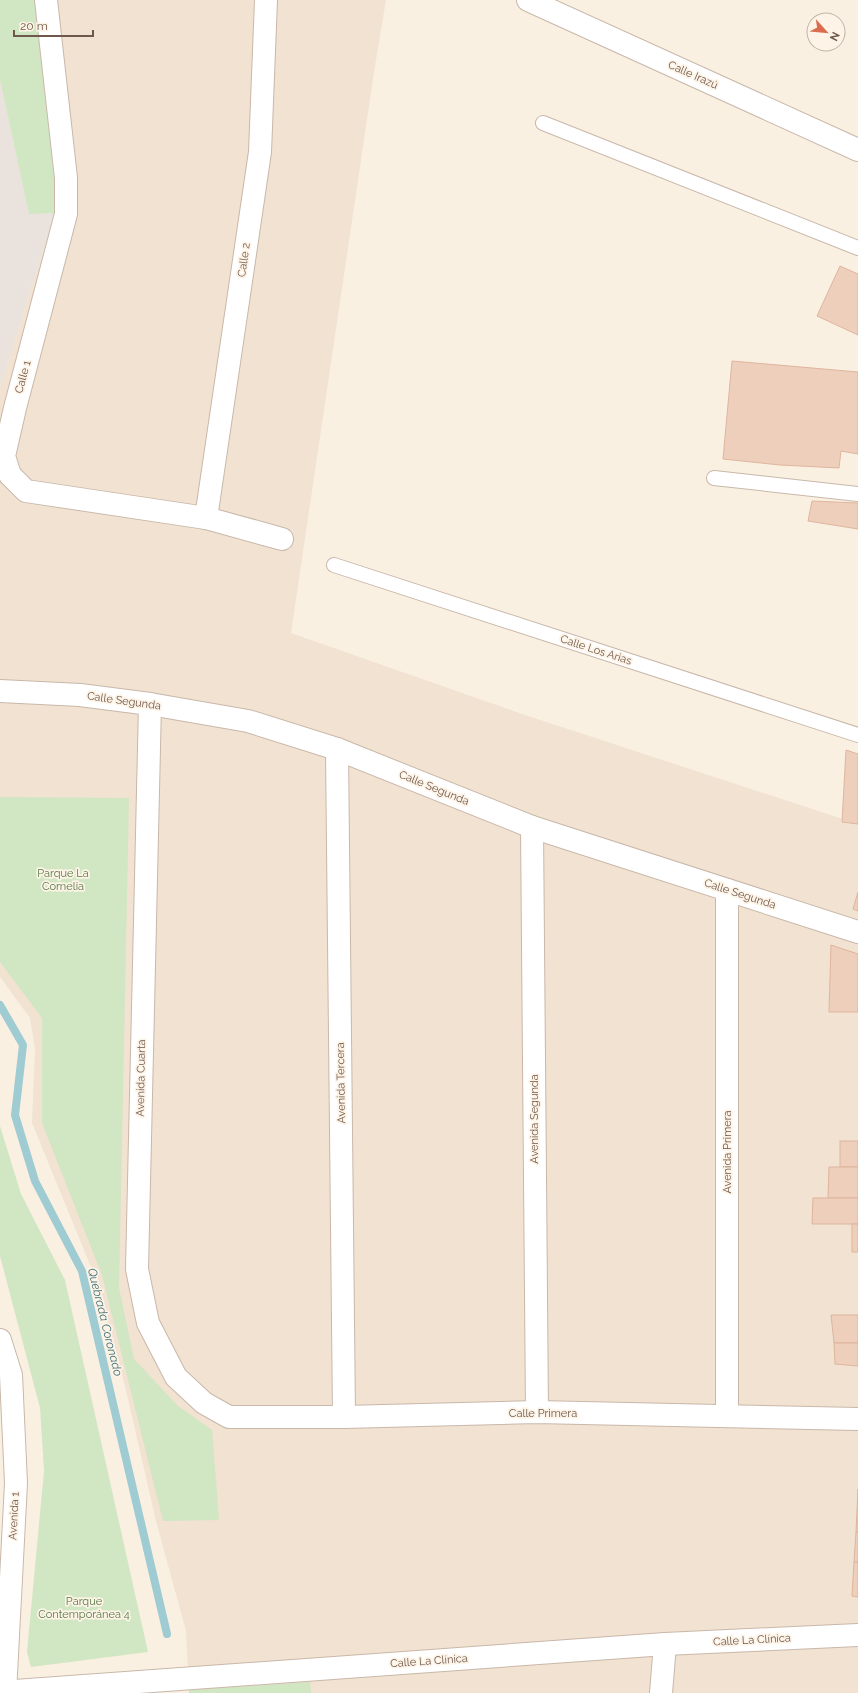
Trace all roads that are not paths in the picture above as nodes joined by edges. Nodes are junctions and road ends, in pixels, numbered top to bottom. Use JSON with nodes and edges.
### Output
{"nodes":[{"id":1,"x":46,"y":0,"type":"edge"},
{"id":2,"x":266,"y":0,"type":"edge"},
{"id":3,"x":528,"y":0,"type":"edge"},
{"id":4,"x":543,"y":123,"type":"dead end"},
{"id":5,"x":858,"y":150,"type":"edge"},
{"id":6,"x":858,"y":248,"type":"edge"},
{"id":7,"x":714,"y":478,"type":"dead end"},
{"id":8,"x":858,"y":494,"type":"edge"},
{"id":9,"x":206,"y":518,"type":"junction"},
{"id":10,"x":282,"y":539,"type":"dead end"},
{"id":11,"x":334,"y":565,"type":"dead end"},
{"id":12,"x":0,"y":691,"type":"edge"},
{"id":13,"x":150,"y":704,"type":"junction"},
{"id":14,"x":858,"y":735,"type":"edge"},
{"id":15,"x":337,"y":749,"type":"junction"},
{"id":16,"x":532,"y":827,"type":"junction"},
{"id":17,"x":727,"y":890,"type":"junction"},
{"id":18,"x":858,"y":932,"type":"edge"},
{"id":19,"x":0,"y":1340,"type":"edge"},
{"id":20,"x":537,"y":1412,"type":"junction"},
{"id":21,"x":727,"y":1415,"type":"junction"},
{"id":22,"x":344,"y":1416,"type":"junction"},
{"id":23,"x":229,"y":1417,"type":"joint"},
{"id":24,"x":858,"y":1419,"type":"edge"},
{"id":25,"x":8,"y":1484,"type":"edge"},
{"id":26,"x":858,"y":1635,"type":"edge"},
{"id":27,"x":665,"y":1644,"type":"junction"},
{"id":28,"x":3,"y":1692,"type":"edge"},
{"id":29,"x":661,"y":1693,"type":"edge"}],
"edges":[{"from":1,"to":9,"type":"street","name":"Calle 1"},
{"from":2,"to":9,"type":"street","name":"Calle 2"},
{"from":3,"to":5,"type":"street","name":"Calle Irazú"},
{"from":4,"to":6,"type":"lane"},
{"from":7,"to":8,"type":"lane"},
{"from":9,"to":10,"type":"street","name":"Calle 1"},
{"from":11,"to":14,"type":"lane","name":"Calle Los Arias"},
{"from":12,"to":13,"type":"street","name":"Calle Segunda"},
{"from":13,"to":15,"type":"street","name":"Calle Segunda"},
{"from":13,"to":23,"type":"street","name":"Avenida Cuarta"},
{"from":15,"to":16,"type":"street","name":"Calle Segunda"},
{"from":15,"to":22,"type":"street","name":"Avenida Tercera"},
{"from":16,"to":17,"type":"street","name":"Calle Segunda"},
{"from":16,"to":20,"type":"street","name":"Avenida Segunda"},
{"from":17,"to":18,"type":"street","name":"Calle Segunda"},
{"from":17,"to":21,"type":"street","name":"Avenida Primera"},
{"from":19,"to":25,"type":"street","name":"Avenida 1"},
{"from":20,"to":21,"type":"street","name":"Calle Primera"},
{"from":20,"to":22,"type":"street","name":"Calle Primera"},
{"from":21,"to":24,"type":"street","name":"Calle Primera"},
{"from":22,"to":23,"type":"street","name":"Calle Primera"},
{"from":25,"to":28,"type":"street","name":"Avenida 1"},
{"from":26,"to":27,"type":"street","name":"Calle La Clínica"},
{"from":27,"to":28,"type":"street","name":"Calle La Clínica"},
{"from":27,"to":29,"type":"street"}]}
